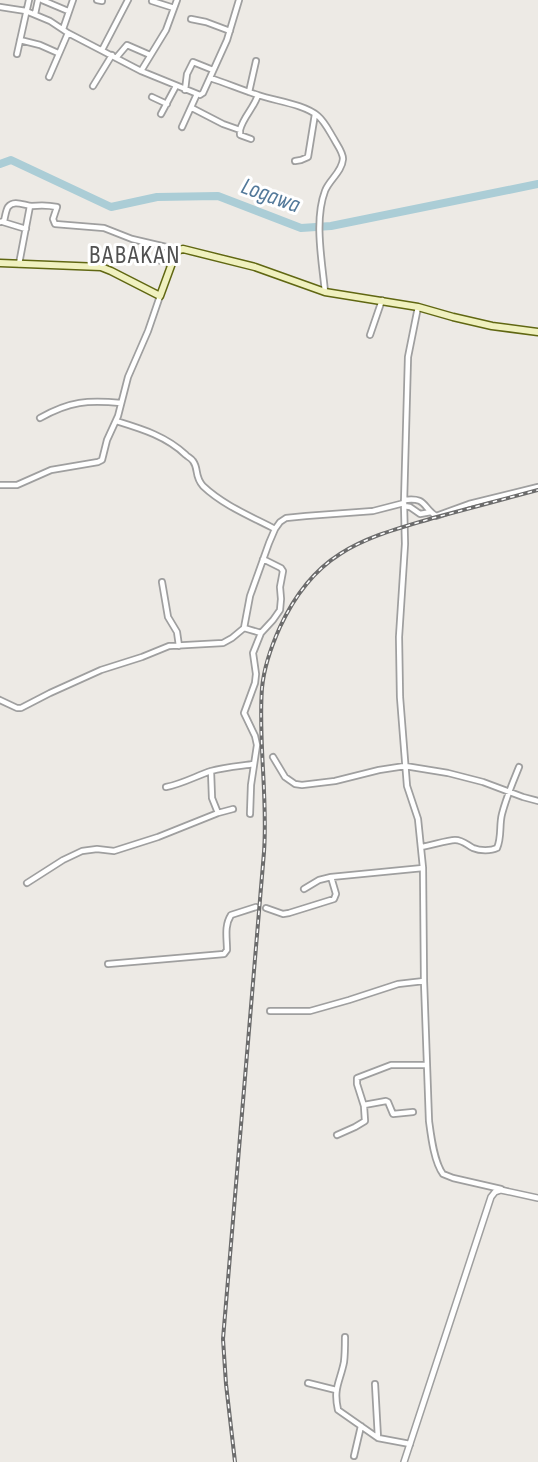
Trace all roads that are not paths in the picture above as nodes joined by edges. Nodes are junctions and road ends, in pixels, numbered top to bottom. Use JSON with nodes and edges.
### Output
{"nodes":[{"id":1,"x":29,"y":0,"type":"edge"},
{"id":2,"x":40,"y":0,"type":"edge"},
{"id":3,"x":73,"y":0,"type":"edge"},
{"id":4,"x":128,"y":0,"type":"edge"},
{"id":5,"x":177,"y":0,"type":"edge"},
{"id":6,"x":239,"y":0,"type":"edge"},
{"id":7,"x":152,"y":1,"type":"edge"},
{"id":8,"x":0,"y":7,"type":"edge"},
{"id":9,"x":174,"y":8,"type":"junction"},
{"id":10,"x":26,"y":11,"type":"junction"},
{"id":11,"x":68,"y":11,"type":"junction"},
{"id":12,"x":35,"y":15,"type":"junction"},
{"id":13,"x":192,"y":19,"type":"dead end"},
{"id":14,"x":63,"y":29,"type":"junction"},
{"id":15,"x":230,"y":31,"type":"junction"},
{"id":16,"x":68,"y":33,"type":"junction"},
{"id":17,"x":20,"y":40,"type":"junction"},
{"id":18,"x":102,"y":50,"type":"junction"},
{"id":19,"x":58,"y":53,"type":"junction"},
{"id":20,"x":16,"y":54,"type":"dead end"},
{"id":21,"x":150,"y":55,"type":"junction"},
{"id":22,"x":114,"y":57,"type":"junction"},
{"id":23,"x":256,"y":61,"type":"dead end"},
{"id":24,"x":213,"y":70,"type":"junction"},
{"id":25,"x":141,"y":71,"type":"junction"},
{"id":26,"x":49,"y":77,"type":"dead end"},
{"id":27,"x":210,"y":78,"type":"junction"},
{"id":28,"x":93,"y":86,"type":"dead end"},
{"id":29,"x":176,"y":86,"type":"junction"},
{"id":30,"x":185,"y":90,"type":"junction"},
{"id":31,"x":249,"y":92,"type":"junction"},
{"id":32,"x":196,"y":94,"type":"junction"},
{"id":33,"x":258,"y":95,"type":"junction"},
{"id":34,"x":152,"y":97,"type":"dead end"},
{"id":35,"x":167,"y":104,"type":"junction"},
{"id":36,"x":192,"y":108,"type":"junction"},
{"id":37,"x":161,"y":114,"type":"dead end"},
{"id":38,"x":315,"y":114,"type":"junction"},
{"id":39,"x":182,"y":127,"type":"dead end"},
{"id":40,"x":240,"y":130,"type":"junction"},
{"id":41,"x":251,"y":139,"type":"dead end"},
{"id":42,"x":295,"y":161,"type":"dead end"},
{"id":43,"x":30,"y":206,"type":"junction"},
{"id":44,"x":2,"y":222,"type":"edge"},
{"id":45,"x":26,"y":229,"type":"junction"},
{"id":46,"x":178,"y":250,"type":"junction"},
{"id":47,"x":155,"y":259,"type":"dead end"},
{"id":48,"x":0,"y":263,"type":"edge"},
{"id":49,"x":19,"y":264,"type":"junction"},
{"id":50,"x":171,"y":264,"type":"junction"},
{"id":51,"x":325,"y":292,"type":"junction"},
{"id":52,"x":160,"y":296,"type":"junction"},
{"id":53,"x":382,"y":300,"type":"junction"},
{"id":54,"x":417,"y":307,"type":"junction"},
{"id":55,"x":538,"y":332,"type":"edge"},
{"id":56,"x":370,"y":335,"type":"dead end"},
{"id":57,"x":121,"y":403,"type":"junction"},
{"id":58,"x":40,"y":418,"type":"dead end"},
{"id":59,"x":116,"y":421,"type":"junction"},
{"id":60,"x":0,"y":484,"type":"edge"},
{"id":61,"x":538,"y":487,"type":"edge"},
{"id":62,"x":404,"y":503,"type":"junction"},
{"id":63,"x":431,"y":512,"type":"junction"},
{"id":64,"x":275,"y":529,"type":"junction"},
{"id":65,"x":263,"y":559,"type":"junction"},
{"id":66,"x":162,"y":582,"type":"dead end"},
{"id":67,"x":244,"y":628,"type":"junction"},
{"id":68,"x":261,"y":633,"type":"junction"},
{"id":69,"x":179,"y":646,"type":"junction"},
{"id":70,"x":0,"y":700,"type":"edge"},
{"id":71,"x":273,"y":757,"type":"dead end"},
{"id":72,"x":254,"y":764,"type":"junction"},
{"id":73,"x":405,"y":766,"type":"junction"},
{"id":74,"x":519,"y":767,"type":"dead end"},
{"id":75,"x":211,"y":771,"type":"junction"},
{"id":76,"x":166,"y":787,"type":"dead end"},
{"id":77,"x":509,"y":792,"type":"junction"},
{"id":78,"x":538,"y":801,"type":"edge"},
{"id":79,"x":233,"y":809,"type":"dead end"},
{"id":80,"x":218,"y":813,"type":"junction"},
{"id":81,"x":250,"y":814,"type":"dead end"},
{"id":82,"x":421,"y":847,"type":"junction"},
{"id":83,"x":423,"y":868,"type":"junction"},
{"id":84,"x":331,"y":877,"type":"junction"},
{"id":85,"x":27,"y":882,"type":"dead end"},
{"id":86,"x":304,"y":889,"type":"dead end"},
{"id":87,"x":256,"y":907,"type":"dead end"},
{"id":88,"x":266,"y":908,"type":"dead end"},
{"id":89,"x":108,"y":964,"type":"dead end"},
{"id":90,"x":424,"y":981,"type":"junction"},
{"id":91,"x":270,"y":1011,"type":"dead end"},
{"id":92,"x":428,"y":1065,"type":"junction"},
{"id":93,"x":364,"y":1105,"type":"junction"},
{"id":94,"x":413,"y":1113,"type":"dead end"},
{"id":95,"x":337,"y":1135,"type":"dead end"},
{"id":96,"x":501,"y":1190,"type":"junction"},
{"id":97,"x":538,"y":1198,"type":"edge"},
{"id":98,"x":345,"y":1337,"type":"dead end"},
{"id":99,"x":308,"y":1383,"type":"dead end"},
{"id":100,"x":375,"y":1384,"type":"dead end"},
{"id":101,"x":336,"y":1390,"type":"junction"},
{"id":102,"x":361,"y":1426,"type":"junction"},
{"id":103,"x":378,"y":1438,"type":"junction"},
{"id":104,"x":410,"y":1444,"type":"junction"},
{"id":105,"x":354,"y":1456,"type":"dead end"},
{"id":106,"x":404,"y":1462,"type":"edge"}],
"edges":[{"from":1,"to":10,"type":"street"},
{"from":2,"to":11,"type":"street"},
{"from":2,"to":12,"type":"street"},
{"from":3,"to":11,"type":"street"},
{"from":4,"to":18,"type":"street"},
{"from":5,"to":9,"type":"street"},
{"from":6,"to":15,"type":"street"},
{"from":7,"to":9,"type":"street"},
{"from":8,"to":10,"type":"street"},
{"from":9,"to":21,"type":"street"},
{"from":10,"to":12,"type":"street"},
{"from":10,"to":17,"type":"street"},
{"from":11,"to":14,"type":"street"},
{"from":12,"to":14,"type":"street"},
{"from":13,"to":15,"type":"street"},
{"from":14,"to":16,"type":"street"},
{"from":15,"to":24,"type":"street"},
{"from":16,"to":18,"type":"street"},
{"from":16,"to":19,"type":"street"},
{"from":17,"to":19,"type":"street"},
{"from":17,"to":20,"type":"street"},
{"from":18,"to":22,"type":"street"},
{"from":19,"to":26,"type":"street"},
{"from":21,"to":22,"type":"street"},
{"from":21,"to":25,"type":"street"},
{"from":22,"to":25,"type":"street"},
{"from":22,"to":28,"type":"street"},
{"from":23,"to":31,"type":"street"},
{"from":24,"to":27,"type":"street"},
{"from":24,"to":30,"type":"street"},
{"from":25,"to":29,"type":"street"},
{"from":27,"to":31,"type":"street"},
{"from":27,"to":32,"type":"street"},
{"from":29,"to":30,"type":"street"},
{"from":29,"to":35,"type":"street"},
{"from":30,"to":32,"type":"street"},
{"from":31,"to":33,"type":"street"},
{"from":32,"to":36,"type":"street"},
{"from":33,"to":38,"type":"street"},
{"from":33,"to":40,"type":"street"},
{"from":34,"to":35,"type":"street"},
{"from":35,"to":37,"type":"street"},
{"from":36,"to":39,"type":"street"},
{"from":36,"to":40,"type":"street"},
{"from":38,"to":42,"type":"street"},
{"from":38,"to":51,"type":"street"},
{"from":40,"to":41,"type":"street"},
{"from":43,"to":44,"type":"street"},
{"from":43,"to":45,"type":"street"},
{"from":43,"to":46,"type":"street"},
{"from":44,"to":45,"type":"street"},
{"from":45,"to":49,"type":"street"},
{"from":46,"to":50,"type":"main road"},
{"from":46,"to":51,"type":"main road"},
{"from":47,"to":50,"type":"street"},
{"from":48,"to":49,"type":"main road"},
{"from":49,"to":52,"type":"main road"},
{"from":50,"to":52,"type":"main road"},
{"from":51,"to":53,"type":"main road"},
{"from":52,"to":57,"type":"street"},
{"from":53,"to":54,"type":"main road"},
{"from":53,"to":56,"type":"street"},
{"from":54,"to":55,"type":"main road"},
{"from":54,"to":62,"type":"street"},
{"from":57,"to":58,"type":"street"},
{"from":57,"to":59,"type":"street"},
{"from":59,"to":60,"type":"street"},
{"from":59,"to":64,"type":"street"},
{"from":61,"to":63,"type":"street"},
{"from":62,"to":63,"type":"street"},
{"from":62,"to":63,"type":"street"},
{"from":62,"to":64,"type":"street"},
{"from":62,"to":73,"type":"street"},
{"from":64,"to":65,"type":"street"},
{"from":65,"to":67,"type":"street"},
{"from":65,"to":68,"type":"street"},
{"from":66,"to":69,"type":"street"},
{"from":67,"to":68,"type":"street"},
{"from":67,"to":69,"type":"street"},
{"from":68,"to":72,"type":"street"},
{"from":69,"to":70,"type":"street"},
{"from":71,"to":73,"type":"street"},
{"from":72,"to":75,"type":"street"},
{"from":72,"to":81,"type":"street"},
{"from":73,"to":77,"type":"street"},
{"from":73,"to":82,"type":"street"},
{"from":74,"to":77,"type":"street"},
{"from":75,"to":76,"type":"street"},
{"from":75,"to":80,"type":"street"},
{"from":77,"to":78,"type":"street"},
{"from":77,"to":82,"type":"street"},
{"from":79,"to":80,"type":"street"},
{"from":80,"to":85,"type":"street"},
{"from":82,"to":83,"type":"street"},
{"from":83,"to":84,"type":"street"},
{"from":83,"to":90,"type":"street"},
{"from":84,"to":86,"type":"street"},
{"from":84,"to":88,"type":"street"},
{"from":87,"to":89,"type":"street"},
{"from":90,"to":91,"type":"street"},
{"from":90,"to":92,"type":"street"},
{"from":92,"to":93,"type":"street"},
{"from":92,"to":96,"type":"street"},
{"from":93,"to":94,"type":"street"},
{"from":93,"to":95,"type":"street"},
{"from":96,"to":97,"type":"street"},
{"from":96,"to":104,"type":"street"},
{"from":98,"to":101,"type":"street"},
{"from":99,"to":101,"type":"street"},
{"from":100,"to":103,"type":"street"},
{"from":101,"to":102,"type":"street"},
{"from":102,"to":103,"type":"street"},
{"from":102,"to":105,"type":"street"},
{"from":103,"to":104,"type":"street"},
{"from":104,"to":106,"type":"street"}]}
